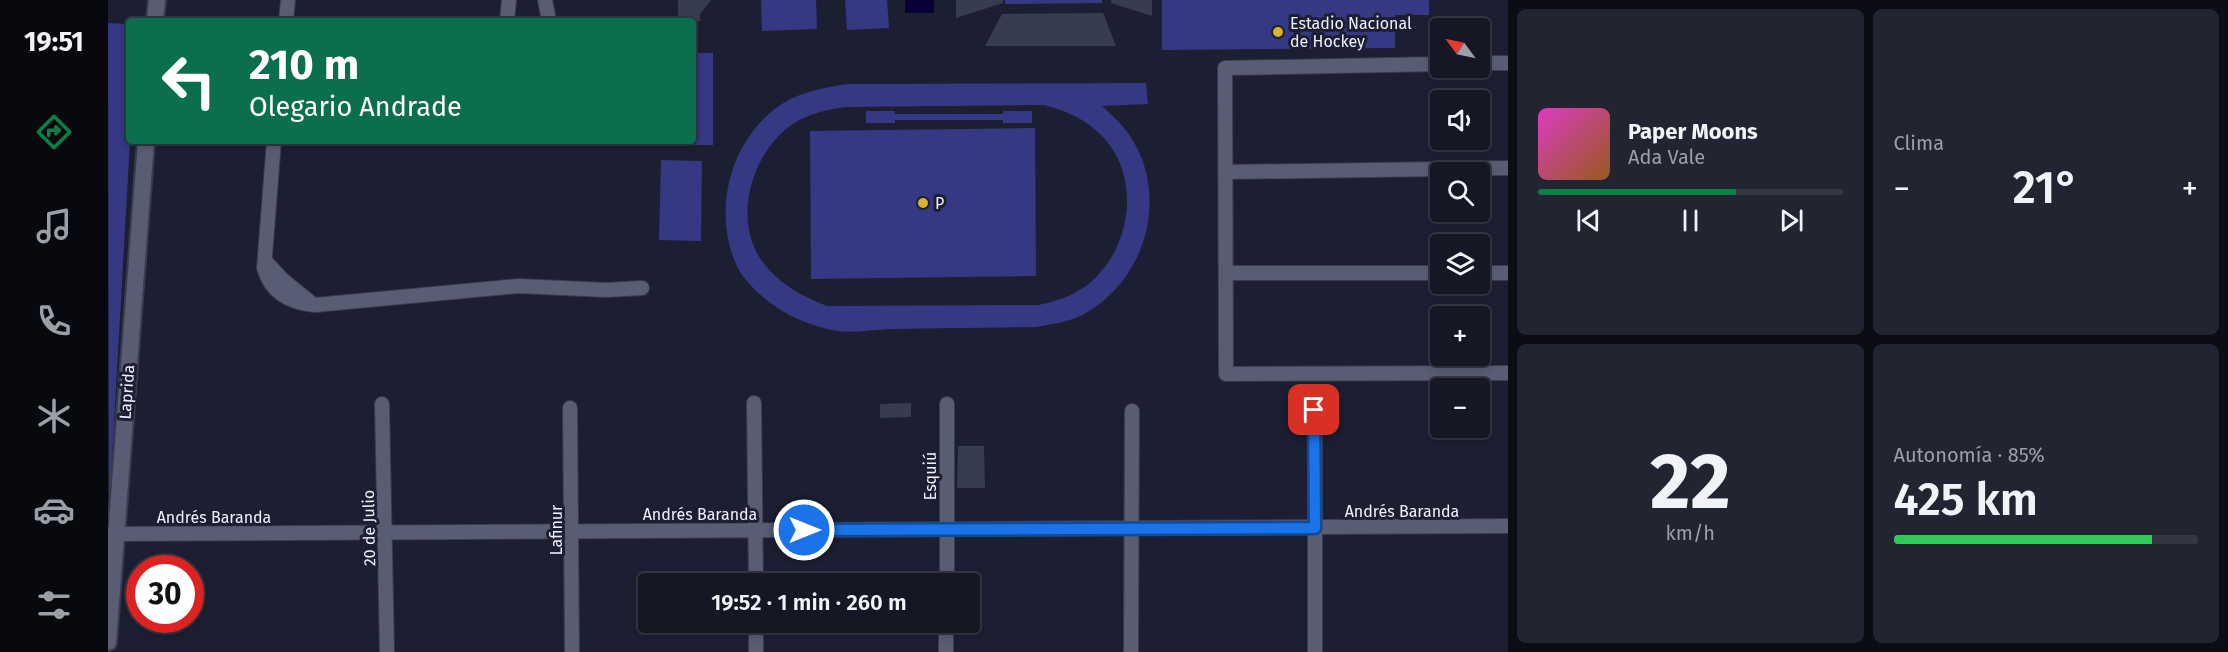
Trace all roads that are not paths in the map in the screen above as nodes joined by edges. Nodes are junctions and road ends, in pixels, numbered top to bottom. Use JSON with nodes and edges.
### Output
{"nodes":[{"id":1,"x":157,"y":0,"type":"edge"},
{"id":2,"x":288,"y":0,"type":"edge"},
{"id":3,"x":509,"y":0,"type":"edge"},
{"id":4,"x":545,"y":0,"type":"edge"},
{"id":5,"x":155,"y":18,"type":"edge"},
{"id":6,"x":286,"y":18,"type":"edge"},
{"id":7,"x":507,"y":18,"type":"edge"},
{"id":8,"x":548,"y":18,"type":"edge"},
{"id":9,"x":1490,"y":63,"type":"edge"},
{"id":10,"x":1508,"y":63,"type":"edge"},
{"id":11,"x":1430,"y":64,"type":"edge"},
{"id":12,"x":146,"y":144,"type":"edge"},
{"id":13,"x":274,"y":144,"type":"edge"},
{"id":14,"x":1508,"y":168,"type":"edge"},
{"id":15,"x":1226,"y":172,"type":"junction"},
{"id":16,"x":1226,"y":273,"type":"junction"},
{"id":17,"x":1430,"y":273,"type":"edge"},
{"id":18,"x":1490,"y":273,"type":"edge"},
{"id":19,"x":1508,"y":273,"type":"edge"},
{"id":20,"x":642,"y":288,"type":"dead end"},
{"id":21,"x":1508,"y":373,"type":"edge"},
{"id":22,"x":754,"y":403,"type":"dead end"},
{"id":23,"x":382,"y":404,"type":"dead end"},
{"id":24,"x":947,"y":404,"type":"dead end"},
{"id":25,"x":570,"y":408,"type":"dead end"},
{"id":26,"x":1314,"y":410,"type":"dead end"},
{"id":27,"x":1132,"y":411,"type":"dead end"},
{"id":28,"x":1508,"y":526,"type":"edge"},
{"id":29,"x":1315,"y":528,"type":"junction"},
{"id":30,"x":1131,"y":529,"type":"junction"},
{"id":31,"x":756,"y":530,"type":"junction"},
{"id":32,"x":947,"y":530,"type":"junction"},
{"id":33,"x":573,"y":531,"type":"junction"},
{"id":34,"x":386,"y":532,"type":"junction"},
{"id":35,"x":112,"y":534,"type":"edge"},
{"id":36,"x":756,"y":573,"type":"edge"},
{"id":37,"x":947,"y":573,"type":"edge"},
{"id":38,"x":756,"y":633,"type":"edge"},
{"id":39,"x":946,"y":633,"type":"edge"},
{"id":40,"x":108,"y":642,"type":"edge"},
{"id":41,"x":387,"y":652,"type":"edge"},
{"id":42,"x":572,"y":652,"type":"edge"},
{"id":43,"x":756,"y":652,"type":"edge"},
{"id":44,"x":946,"y":652,"type":"edge"},
{"id":45,"x":1131,"y":652,"type":"edge"},
{"id":46,"x":1315,"y":652,"type":"edge"}],
"edges":[{"from":1,"to":5,"type":"street"},
{"from":2,"to":6,"type":"street"},
{"from":3,"to":7,"type":"street"},
{"from":4,"to":8,"type":"street"},
{"from":9,"to":10,"type":"street"},
{"from":11,"to":15,"type":"street"},
{"from":12,"to":35,"type":"street","name":"Laprida"},
{"from":13,"to":20,"type":"street"},
{"from":14,"to":15,"type":"street"},
{"from":15,"to":16,"type":"street"},
{"from":16,"to":17,"type":"street"},
{"from":16,"to":21,"type":"street"},
{"from":18,"to":19,"type":"street"},
{"from":22,"to":31,"type":"street"},
{"from":23,"to":34,"type":"street","name":"20 de Julio"},
{"from":24,"to":32,"type":"street","name":"Esquiú"},
{"from":25,"to":33,"type":"street","name":"Lafinur"},
{"from":26,"to":29,"type":"street"},
{"from":27,"to":30,"type":"street"},
{"from":28,"to":29,"type":"street","name":"Andrés Baranda"},
{"from":29,"to":30,"type":"street","name":"Andrés Baranda"},
{"from":29,"to":46,"type":"street"},
{"from":30,"to":32,"type":"street","name":"Andrés Baranda"},
{"from":30,"to":45,"type":"street"},
{"from":31,"to":32,"type":"street","name":"Andrés Baranda"},
{"from":31,"to":33,"type":"street","name":"Andrés Baranda"},
{"from":31,"to":36,"type":"street"},
{"from":32,"to":37,"type":"street","name":"Esquiú"},
{"from":33,"to":34,"type":"street","name":"Andrés Baranda"},
{"from":33,"to":42,"type":"street","name":"Lafinur"},
{"from":34,"to":35,"type":"street","name":"Andrés Baranda"},
{"from":34,"to":41,"type":"street","name":"20 de Julio"},
{"from":35,"to":40,"type":"street","name":"Laprida"},
{"from":38,"to":43,"type":"street"},
{"from":39,"to":44,"type":"street"}]}
